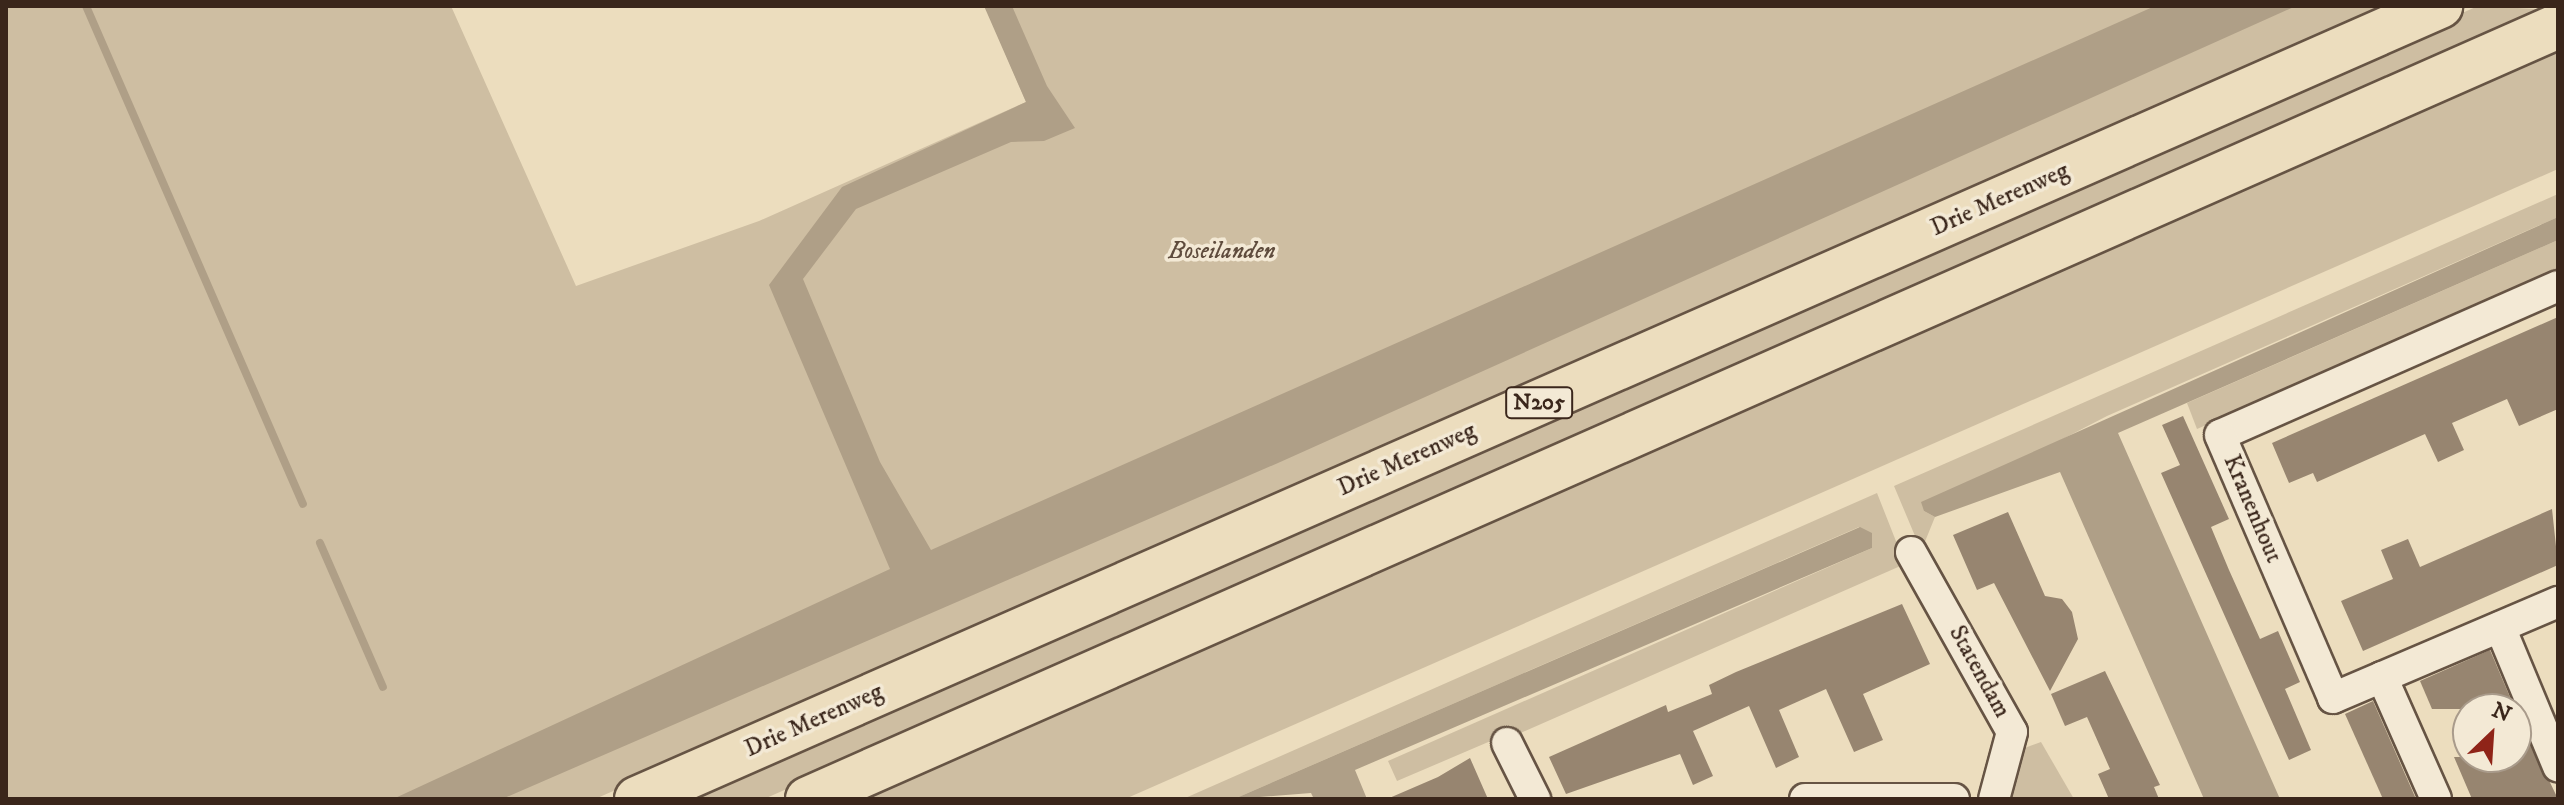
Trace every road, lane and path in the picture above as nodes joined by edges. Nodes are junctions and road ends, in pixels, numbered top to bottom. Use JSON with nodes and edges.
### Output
{"nodes":[{"id":1,"x":2440,"y":6,"type":"edge"},
{"id":2,"x":2558,"y":26,"type":"edge"},
{"id":3,"x":2558,"y":286,"type":"edge"},
{"id":4,"x":1911,"y":552,"type":"dead end"},
{"id":5,"x":2558,"y":602,"type":"edge"},
{"id":6,"x":2500,"y":627,"type":"junction"},
{"id":7,"x":2382,"y":677,"type":"junction"},
{"id":8,"x":1507,"y":743,"type":"dead end"},
{"id":9,"x":2558,"y":766,"type":"edge"},
{"id":10,"x":637,"y":799,"type":"edge"},
{"id":11,"x":808,"y":799,"type":"edge"},
{"id":12,"x":1535,"y":799,"type":"edge"},
{"id":13,"x":1805,"y":799,"type":"edge"},
{"id":14,"x":1954,"y":799,"type":"edge"},
{"id":15,"x":1994,"y":799,"type":"edge"},
{"id":16,"x":2436,"y":799,"type":"edge"}],
"edges":[{"from":1,"to":10,"type":"highway","name":"Drie Merenweg","number":"N205"},
{"from":2,"to":11,"type":"highway"},
{"from":3,"to":7,"type":"street","name":"Kranenhout"},
{"from":4,"to":15,"type":"street","name":"Statendam"},
{"from":5,"to":6,"type":"street","name":"Kranenhout"},
{"from":6,"to":7,"type":"street","name":"Kranenhout"},
{"from":6,"to":9,"type":"street"},
{"from":7,"to":16,"type":"street"},
{"from":8,"to":12,"type":"street"},
{"from":13,"to":14,"type":"street"}]}
